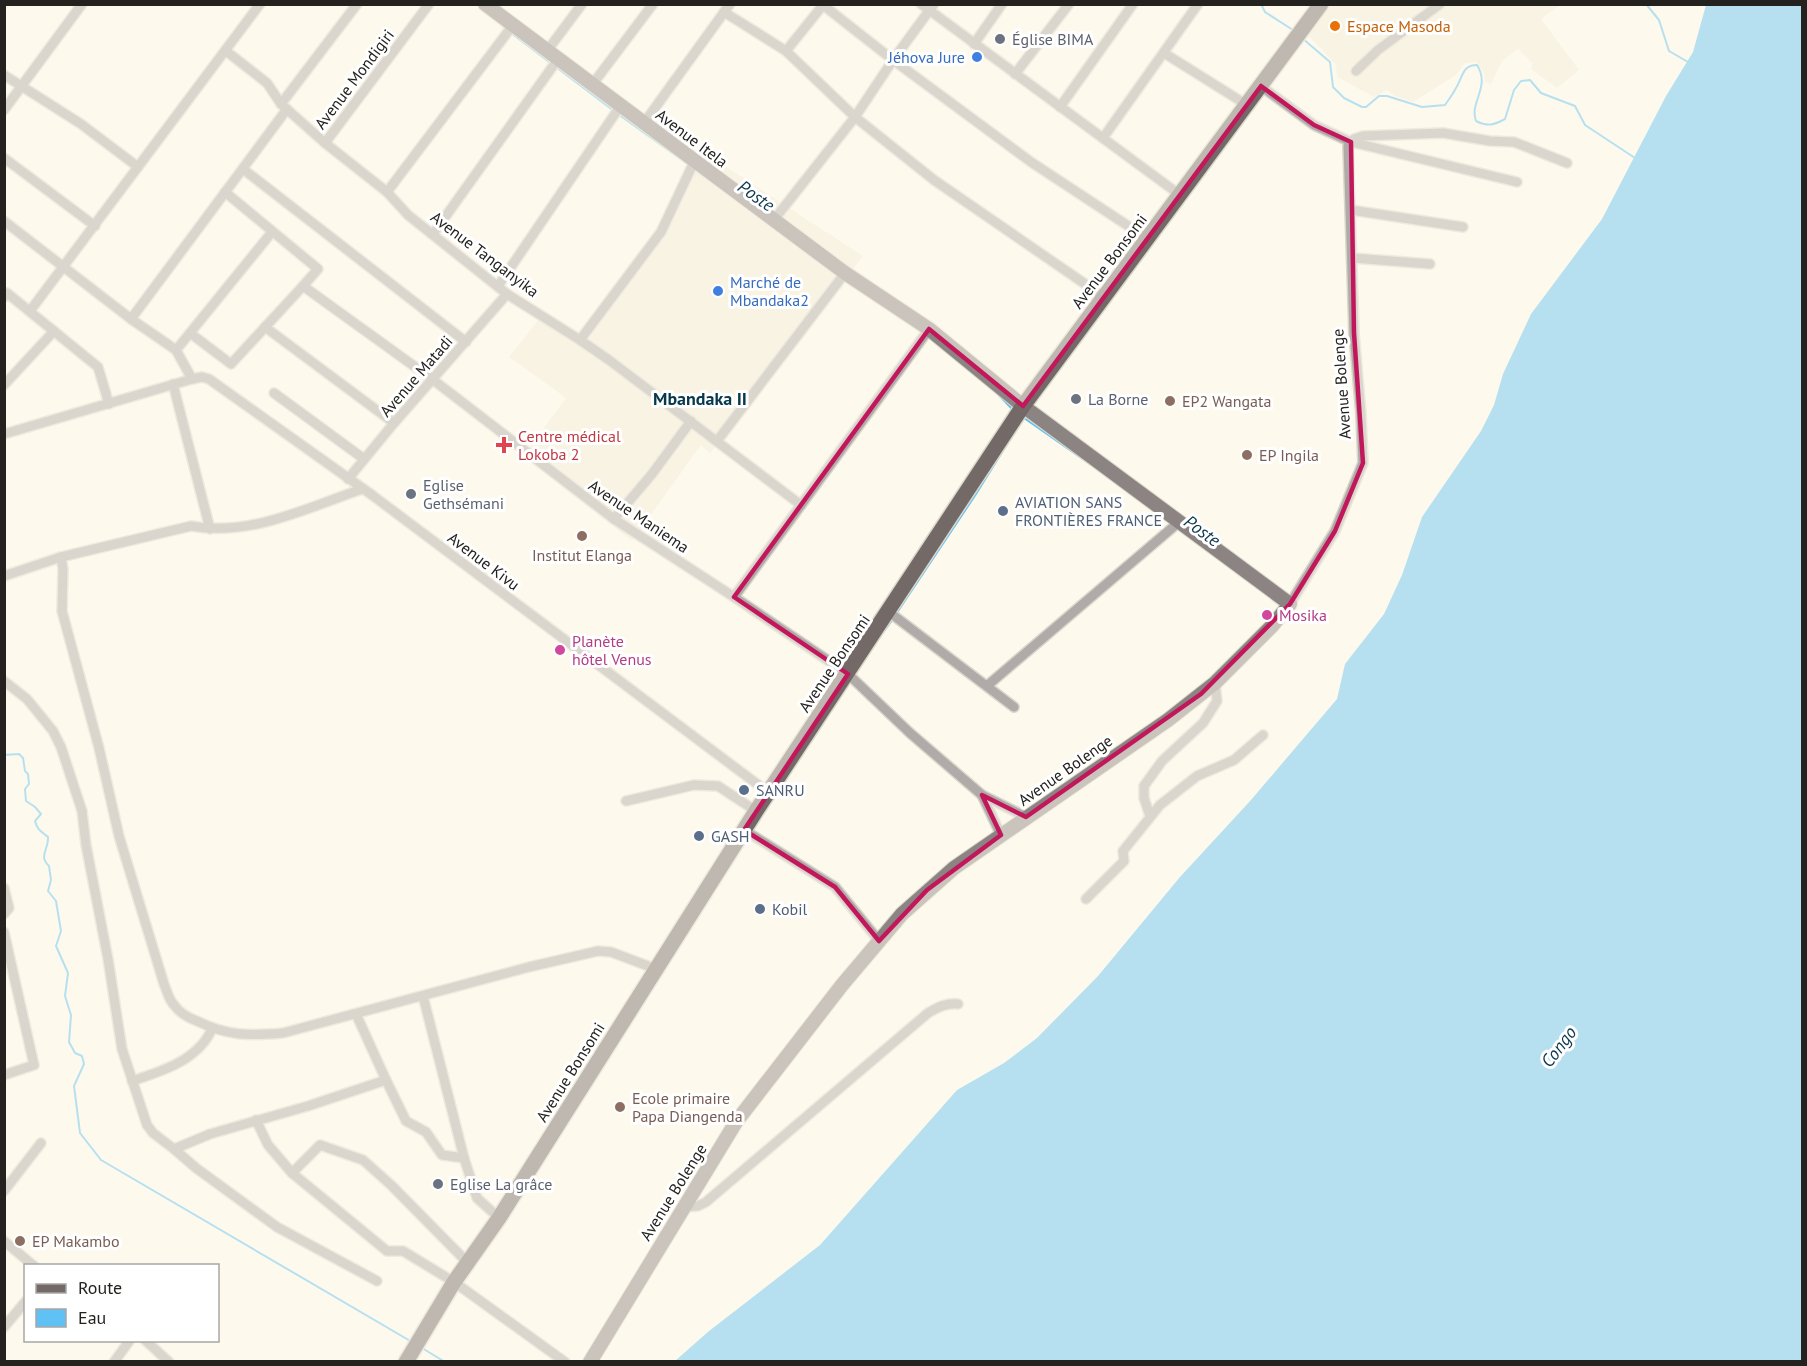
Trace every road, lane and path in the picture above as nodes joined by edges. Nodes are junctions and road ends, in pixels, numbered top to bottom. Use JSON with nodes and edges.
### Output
{"nodes":[{"id":1,"x":82,"y":4,"type":"edge"},
{"id":2,"x":260,"y":4,"type":"edge"},
{"id":3,"x":357,"y":4,"type":"edge"},
{"id":4,"x":429,"y":4,"type":"edge"},
{"id":5,"x":485,"y":4,"type":"edge"},
{"id":6,"x":582,"y":4,"type":"edge"},
{"id":7,"x":653,"y":4,"type":"edge"},
{"id":8,"x":921,"y":4,"type":"edge"},
{"id":9,"x":1002,"y":4,"type":"edge"},
{"id":10,"x":1069,"y":4,"type":"edge"},
{"id":11,"x":1133,"y":4,"type":"edge"},
{"id":12,"x":1198,"y":4,"type":"edge"},
{"id":13,"x":1440,"y":4,"type":"edge"},
{"id":14,"x":1320,"y":5,"type":"edge"},
{"id":15,"x":727,"y":8,"type":"edge"},
{"id":16,"x":932,"y":8,"type":"edge"},
{"id":17,"x":501,"y":9,"type":"edge"},
{"id":18,"x":513,"y":25,"type":"junction"},
{"id":19,"x":974,"y":44,"type":"junction"},
{"id":20,"x":226,"y":51,"type":"junction"},
{"id":21,"x":786,"y":51,"type":"junction"},
{"id":22,"x":1164,"y":53,"type":"junction"},
{"id":23,"x":553,"y":55,"type":"junction"},
{"id":24,"x":893,"y":60,"type":"junction"},
{"id":25,"x":1356,"y":71,"type":"dead end"},
{"id":26,"x":1015,"y":74,"type":"junction"},
{"id":27,"x":4,"y":75,"type":"edge"},
{"id":28,"x":592,"y":85,"type":"junction"},
{"id":29,"x":1261,"y":86,"type":"junction"},
{"id":30,"x":22,"y":88,"type":"junction"},
{"id":31,"x":621,"y":105,"type":"junction"},
{"id":32,"x":1247,"y":105,"type":"junction"},
{"id":33,"x":284,"y":107,"type":"junction"},
{"id":34,"x":1059,"y":107,"type":"junction"},
{"id":35,"x":4,"y":110,"type":"edge"},
{"id":36,"x":855,"y":117,"type":"junction"},
{"id":37,"x":644,"y":123,"type":"junction"},
{"id":38,"x":1103,"y":138,"type":"junction"},
{"id":39,"x":1351,"y":142,"type":"junction"},
{"id":40,"x":325,"y":143,"type":"junction"},
{"id":41,"x":4,"y":158,"type":"edge"},
{"id":42,"x":695,"y":160,"type":"junction"},
{"id":43,"x":1567,"y":163,"type":"dead end"},
{"id":44,"x":138,"y":167,"type":"junction"},
{"id":45,"x":243,"y":169,"type":"junction"},
{"id":46,"x":1517,"y":183,"type":"dead end"},
{"id":47,"x":225,"y":192,"type":"junction"},
{"id":48,"x":387,"y":192,"type":"junction"},
{"id":49,"x":1180,"y":195,"type":"junction"},
{"id":50,"x":1351,"y":210,"type":"junction"},
{"id":51,"x":773,"y":221,"type":"junction"},
{"id":52,"x":8,"y":224,"type":"edge"},
{"id":53,"x":95,"y":226,"type":"junction"},
{"id":54,"x":1463,"y":227,"type":"dead end"},
{"id":55,"x":272,"y":232,"type":"junction"},
{"id":56,"x":4,"y":234,"type":"edge"},
{"id":57,"x":433,"y":234,"type":"junction"},
{"id":58,"x":1148,"y":239,"type":"junction"},
{"id":59,"x":1353,"y":258,"type":"junction"},
{"id":60,"x":1430,"y":264,"type":"dead end"},
{"id":61,"x":63,"y":267,"type":"junction"},
{"id":62,"x":845,"y":273,"type":"junction"},
{"id":63,"x":303,"y":286,"type":"junction"},
{"id":64,"x":498,"y":286,"type":"junction"},
{"id":65,"x":507,"y":294,"type":"junction"},
{"id":66,"x":4,"y":297,"type":"edge"},
{"id":67,"x":1104,"y":297,"type":"junction"},
{"id":68,"x":30,"y":312,"type":"junction"},
{"id":69,"x":131,"y":319,"type":"junction"},
{"id":70,"x":265,"y":327,"type":"junction"},
{"id":71,"x":929,"y":329,"type":"junction"},
{"id":72,"x":54,"y":331,"type":"junction"},
{"id":73,"x":190,"y":333,"type":"junction"},
{"id":74,"x":580,"y":339,"type":"junction"},
{"id":75,"x":466,"y":342,"type":"junction"},
{"id":76,"x":176,"y":350,"type":"junction"},
{"id":77,"x":192,"y":378,"type":"junction"},
{"id":78,"x":432,"y":379,"type":"junction"},
{"id":79,"x":173,"y":384,"type":"junction"},
{"id":80,"x":4,"y":385,"type":"edge"},
{"id":81,"x":274,"y":393,"type":"dead end"},
{"id":82,"x":109,"y":404,"type":"junction"},
{"id":83,"x":1023,"y":406,"type":"junction"},
{"id":84,"x":691,"y":421,"type":"junction"},
{"id":85,"x":394,"y":423,"type":"junction"},
{"id":86,"x":4,"y":434,"type":"edge"},
{"id":87,"x":717,"y":441,"type":"junction"},
{"id":88,"x":364,"y":459,"type":"junction"},
{"id":89,"x":348,"y":479,"type":"junction"},
{"id":90,"x":362,"y":489,"type":"junction"},
{"id":91,"x":801,"y":505,"type":"junction"},
{"id":92,"x":614,"y":519,"type":"junction"},
{"id":93,"x":1179,"y":522,"type":"junction"},
{"id":94,"x":210,"y":529,"type":"junction"},
{"id":95,"x":61,"y":557,"type":"junction"},
{"id":96,"x":4,"y":576,"type":"edge"},
{"id":97,"x":734,"y":597,"type":"junction"},
{"id":98,"x":1290,"y":604,"type":"junction"},
{"id":99,"x":889,"y":612,"type":"junction"},
{"id":100,"x":848,"y":674,"type":"junction"},
{"id":101,"x":4,"y":681,"type":"edge"},
{"id":102,"x":1215,"y":683,"type":"junction"},
{"id":103,"x":988,"y":686,"type":"junction"},
{"id":104,"x":1014,"y":707,"type":"dead end"},
{"id":105,"x":1263,"y":735,"type":"dead end"},
{"id":106,"x":769,"y":793,"type":"junction"},
{"id":107,"x":982,"y":795,"type":"junction"},
{"id":108,"x":626,"y":801,"type":"dead end"},
{"id":109,"x":756,"y":811,"type":"junction"},
{"id":110,"x":1150,"y":816,"type":"junction"},
{"id":111,"x":1026,"y":817,"type":"junction"},
{"id":112,"x":744,"y":830,"type":"junction"},
{"id":113,"x":1001,"y":835,"type":"junction"},
{"id":114,"x":4,"y":888,"type":"edge"},
{"id":115,"x":1086,"y":899,"type":"dead end"},
{"id":116,"x":4,"y":914,"type":"edge"},
{"id":117,"x":4,"y":932,"type":"edge"},
{"id":118,"x":879,"y":941,"type":"junction"},
{"id":119,"x":656,"y":969,"type":"junction"},
{"id":120,"x":423,"y":996,"type":"junction"},
{"id":121,"x":958,"y":1004,"type":"dead end"},
{"id":122,"x":356,"y":1014,"type":"junction"},
{"id":123,"x":212,"y":1029,"type":"junction"},
{"id":124,"x":4,"y":1075,"type":"edge"},
{"id":125,"x":386,"y":1080,"type":"junction"},
{"id":126,"x":132,"y":1081,"type":"junction"},
{"id":127,"x":256,"y":1120,"type":"junction"},
{"id":128,"x":41,"y":1143,"type":"dead end"},
{"id":129,"x":174,"y":1149,"type":"junction"},
{"id":130,"x":464,"y":1158,"type":"junction"},
{"id":131,"x":292,"y":1173,"type":"junction"},
{"id":132,"x":4,"y":1191,"type":"edge"},
{"id":133,"x":682,"y":1207,"type":"junction"},
{"id":134,"x":499,"y":1218,"type":"junction"},
{"id":135,"x":4,"y":1241,"type":"edge"},
{"id":136,"x":468,"y":1263,"type":"junction"},
{"id":137,"x":32,"y":1264,"type":"edge"},
{"id":138,"x":377,"y":1281,"type":"dead end"},
{"id":139,"x":454,"y":1282,"type":"junction"},
{"id":140,"x":24,"y":1303,"type":"edge"},
{"id":141,"x":4,"y":1327,"type":"edge"},
{"id":142,"x":129,"y":1342,"type":"edge"},
{"id":143,"x":146,"y":1342,"type":"edge"},
{"id":144,"x":408,"y":1358,"type":"edge"},
{"id":145,"x":114,"y":1362,"type":"edge"},
{"id":146,"x":169,"y":1362,"type":"edge"},
{"id":147,"x":565,"y":1362,"type":"edge"},
{"id":148,"x":590,"y":1362,"type":"edge"}],
"edges":[{"from":1,"to":30,"type":"street"},
{"from":2,"to":20,"type":"street"},
{"from":3,"to":33,"type":"street"},
{"from":4,"to":40,"type":"street","name":"Avenue Mondigiri"},
{"from":5,"to":17,"type":"street","name":"Avenue Itela"},
{"from":6,"to":23,"type":"street"},
{"from":7,"to":28,"type":"street"},
{"from":8,"to":16,"type":"street"},
{"from":9,"to":19,"type":"street"},
{"from":10,"to":26,"type":"street"},
{"from":11,"to":34,"type":"street"},
{"from":12,"to":22,"type":"street"},
{"from":13,"to":25,"type":"street"},
{"from":14,"to":29,"type":"main road","name":"Avenue Bonsomi"},
{"from":15,"to":21,"type":"street"},
{"from":15,"to":37,"type":"street"},
{"from":16,"to":19,"type":"street"},
{"from":16,"to":24,"type":"street"},
{"from":17,"to":18,"type":"street","name":"Avenue Itela"},
{"from":18,"to":23,"type":"street","name":"Avenue Itela"},
{"from":18,"to":48,"type":"street"},
{"from":19,"to":26,"type":"street"},
{"from":20,"to":33,"type":"street","name":"Avenue Tanganyika"},
{"from":20,"to":44,"type":"street"},
{"from":21,"to":24,"type":"street"},
{"from":21,"to":36,"type":"street"},
{"from":22,"to":32,"type":"street"},
{"from":22,"to":38,"type":"street"},
{"from":23,"to":28,"type":"street","name":"Avenue Itela"},
{"from":23,"to":57,"type":"street"},
{"from":24,"to":36,"type":"street"},
{"from":24,"to":58,"type":"street"},
{"from":26,"to":34,"type":"street"},
{"from":27,"to":30,"type":"street"},
{"from":28,"to":31,"type":"street","name":"Avenue Itela"},
{"from":29,"to":32,"type":"main road","name":"Avenue Bonsomi"},
{"from":29,"to":39,"type":"street"},
{"from":30,"to":35,"type":"street"},
{"from":30,"to":44,"type":"street"},
{"from":31,"to":37,"type":"street","name":"Avenue Itela"},
{"from":31,"to":64,"type":"street"},
{"from":32,"to":49,"type":"main road","name":"Avenue Bonsomi"},
{"from":33,"to":40,"type":"street","name":"Avenue Tanganyika"},
{"from":33,"to":45,"type":"street"},
{"from":34,"to":38,"type":"street"},
{"from":36,"to":51,"type":"street"},
{"from":36,"to":67,"type":"street"},
{"from":37,"to":42,"type":"street","name":"Avenue Itela"},
{"from":38,"to":49,"type":"street"},
{"from":39,"to":43,"type":"street"},
{"from":39,"to":46,"type":"street"},
{"from":39,"to":50,"type":"street","name":"Avenue Bolenge"},
{"from":40,"to":48,"type":"street","name":"Avenue Tanganyika"},
{"from":41,"to":53,"type":"street"},
{"from":42,"to":51,"type":"street","name":"Avenue Itela"},
{"from":42,"to":74,"type":"street"},
{"from":44,"to":53,"type":"street"},
{"from":45,"to":47,"type":"street"},
{"from":45,"to":75,"type":"street"},
{"from":47,"to":55,"type":"street"},
{"from":47,"to":69,"type":"street"},
{"from":48,"to":57,"type":"street","name":"Avenue Tanganyika"},
{"from":49,"to":58,"type":"main road","name":"Avenue Bonsomi"},
{"from":50,"to":54,"type":"street"},
{"from":50,"to":59,"type":"street","name":"Avenue Bolenge"},
{"from":51,"to":62,"type":"street","name":"Avenue Itela"},
{"from":52,"to":56,"type":"street"},
{"from":52,"to":61,"type":"street"},
{"from":53,"to":61,"type":"street"},
{"from":55,"to":63,"type":"street"},
{"from":55,"to":73,"type":"street"},
{"from":57,"to":64,"type":"street","name":"Avenue Tanganyika"},
{"from":58,"to":67,"type":"main road","name":"Avenue Bonsomi"},
{"from":59,"to":60,"type":"street"},
{"from":59,"to":98,"type":"street","name":"Avenue Bolenge"},
{"from":61,"to":68,"type":"street"},
{"from":61,"to":69,"type":"street"},
{"from":62,"to":71,"type":"street","name":"Avenue Itela"},
{"from":62,"to":87,"type":"street"},
{"from":63,"to":70,"type":"street"},
{"from":63,"to":78,"type":"street","name":"Avenue Maniema"},
{"from":64,"to":65,"type":"street","name":"Avenue Tanganyika"},
{"from":65,"to":74,"type":"street","name":"Avenue Tanganyika"},
{"from":65,"to":75,"type":"street","name":"Avenue Matadi"},
{"from":66,"to":68,"type":"street"},
{"from":67,"to":83,"type":"main road","name":"Avenue Bonsomi"},
{"from":68,"to":72,"type":"street"},
{"from":69,"to":76,"type":"street"},
{"from":70,"to":73,"type":"street"},
{"from":70,"to":85,"type":"street"},
{"from":71,"to":83,"type":"street","name":"Avenue Itela"},
{"from":71,"to":91,"type":"street"},
{"from":72,"to":80,"type":"street"},
{"from":72,"to":82,"type":"street"},
{"from":73,"to":76,"type":"street"},
{"from":74,"to":84,"type":"street","name":"Avenue Tanganyika"},
{"from":75,"to":78,"type":"street","name":"Avenue Matadi"},
{"from":76,"to":77,"type":"street"},
{"from":77,"to":79,"type":"street"},
{"from":77,"to":89,"type":"street","name":"Avenue Kivu"},
{"from":78,"to":85,"type":"street","name":"Avenue Matadi"},
{"from":78,"to":92,"type":"street","name":"Avenue Maniema"},
{"from":79,"to":82,"type":"street"},
{"from":79,"to":94,"type":"street"},
{"from":81,"to":88,"type":"street"},
{"from":82,"to":86,"type":"street"},
{"from":83,"to":93,"type":"street","name":"Avenue Itela"},
{"from":83,"to":99,"type":"main road","name":"Avenue Bonsomi"},
{"from":84,"to":87,"type":"street","name":"Avenue Tanganyika"},
{"from":84,"to":92,"type":"street"},
{"from":85,"to":88,"type":"street","name":"Avenue Matadi"},
{"from":87,"to":91,"type":"street","name":"Avenue Tanganyika"},
{"from":88,"to":89,"type":"street","name":"Avenue Matadi"},
{"from":89,"to":90,"type":"street","name":"Avenue Kivu"},
{"from":90,"to":94,"type":"street"},
{"from":90,"to":106,"type":"street","name":"Avenue Kivu"},
{"from":91,"to":97,"type":"street"},
{"from":92,"to":97,"type":"street","name":"Avenue Maniema"},
{"from":93,"to":98,"type":"street","name":"Avenue Itela"},
{"from":93,"to":103,"type":"street"},
{"from":94,"to":95,"type":"street"},
{"from":95,"to":96,"type":"street"},
{"from":95,"to":123,"type":"street"},
{"from":97,"to":100,"type":"street","name":"Avenue Maniema"},
{"from":98,"to":102,"type":"street","name":"Avenue Bolenge"},
{"from":99,"to":100,"type":"main road","name":"Avenue Bonsomi"},
{"from":99,"to":103,"type":"street"},
{"from":100,"to":106,"type":"main road","name":"Avenue Bonsomi"},
{"from":100,"to":107,"type":"street","name":"Avenue Maniema"},
{"from":101,"to":126,"type":"street"},
{"from":102,"to":110,"type":"street"},
{"from":102,"to":111,"type":"street","name":"Avenue Bolenge"},
{"from":103,"to":104,"type":"street"},
{"from":105,"to":110,"type":"street"},
{"from":106,"to":109,"type":"main road","name":"Avenue Bonsomi"},
{"from":107,"to":111,"type":"street"},
{"from":107,"to":113,"type":"street"},
{"from":108,"to":109,"type":"street"},
{"from":109,"to":112,"type":"main road","name":"Avenue Bonsomi"},
{"from":110,"to":115,"type":"street"},
{"from":111,"to":113,"type":"street","name":"Avenue Bolenge"},
{"from":112,"to":118,"type":"street"},
{"from":112,"to":119,"type":"main road","name":"Avenue Bonsomi"},
{"from":113,"to":118,"type":"street","name":"Avenue Bolenge"},
{"from":114,"to":116,"type":"street"},
{"from":117,"to":124,"type":"street"},
{"from":118,"to":133,"type":"street","name":"Avenue Bolenge"},
{"from":119,"to":120,"type":"street"},
{"from":119,"to":134,"type":"main road","name":"Avenue Bonsomi"},
{"from":120,"to":122,"type":"street"},
{"from":120,"to":130,"type":"street"},
{"from":121,"to":133,"type":"street"},
{"from":122,"to":123,"type":"street"},
{"from":122,"to":125,"type":"street"},
{"from":123,"to":126,"type":"street"},
{"from":125,"to":127,"type":"street"},
{"from":125,"to":130,"type":"street"},
{"from":126,"to":129,"type":"street"},
{"from":127,"to":129,"type":"street"},
{"from":127,"to":131,"type":"street"},
{"from":128,"to":132,"type":"street"},
{"from":129,"to":138,"type":"street"},
{"from":130,"to":134,"type":"street"},
{"from":131,"to":136,"type":"street"},
{"from":131,"to":139,"type":"street"},
{"from":133,"to":148,"type":"street","name":"Avenue Bolenge"},
{"from":134,"to":136,"type":"main road","name":"Avenue Bonsomi"},
{"from":135,"to":137,"type":"street"},
{"from":136,"to":139,"type":"main road","name":"Avenue Bonsomi"},
{"from":139,"to":144,"type":"main road","name":"Avenue Bonsomi"},
{"from":139,"to":147,"type":"street"},
{"from":140,"to":141,"type":"street"},
{"from":142,"to":145,"type":"street"},
{"from":143,"to":146,"type":"street"}]}
